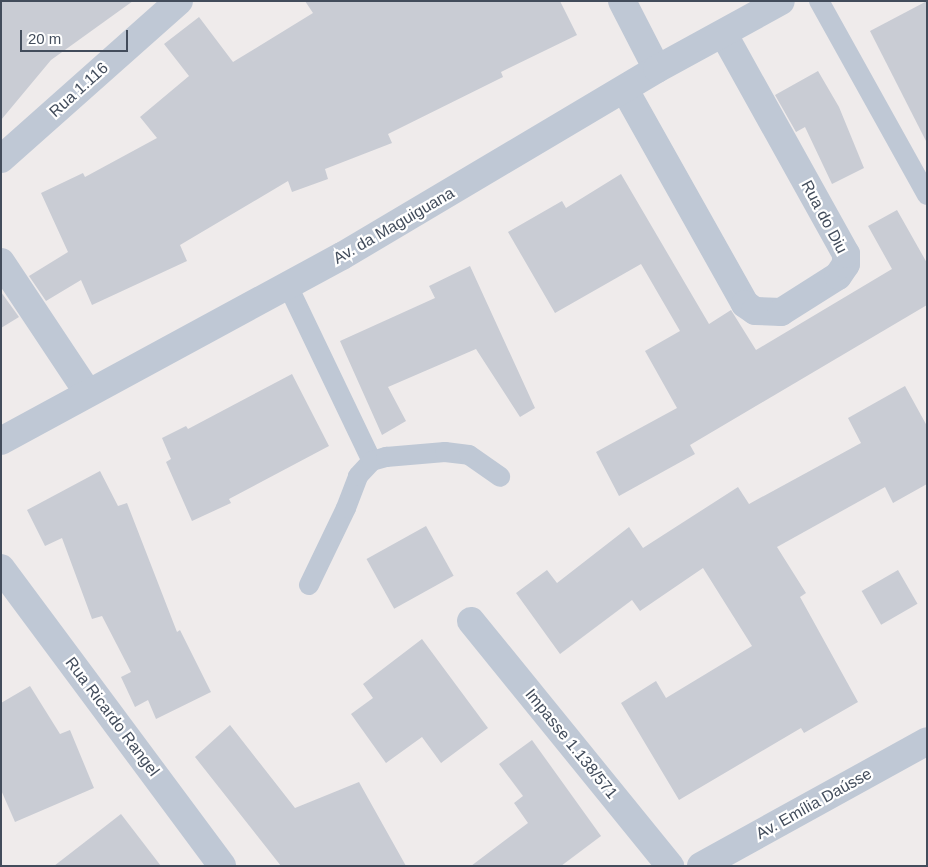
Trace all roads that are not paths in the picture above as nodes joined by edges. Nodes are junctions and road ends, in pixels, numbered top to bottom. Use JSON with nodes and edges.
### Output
{"nodes":[{"id":1,"x":179,"y":1,"type":"edge"},
{"id":2,"x":622,"y":1,"type":"edge"},
{"id":3,"x":781,"y":1,"type":"edge"},
{"id":4,"x":819,"y":1,"type":"edge"},
{"id":5,"x":724,"y":34,"type":"junction"},
{"id":6,"x":657,"y":69,"type":"junction"},
{"id":7,"x":625,"y":90,"type":"junction"},
{"id":8,"x":1,"y":159,"type":"edge"},
{"id":9,"x":927,"y":195,"type":"edge"},
{"id":10,"x":1,"y":262,"type":"edge"},
{"id":11,"x":288,"y":286,"type":"junction"},
{"id":12,"x":88,"y":393,"type":"junction"},
{"id":13,"x":1,"y":441,"type":"edge"},
{"id":14,"x":372,"y":461,"type":"junction"},
{"id":15,"x":500,"y":477,"type":"dead end"},
{"id":16,"x":1,"y":568,"type":"edge"},
{"id":17,"x":308,"y":585,"type":"dead end"},
{"id":18,"x":472,"y":622,"type":"dead end"},
{"id":19,"x":927,"y":741,"type":"edge"},
{"id":20,"x":222,"y":866,"type":"edge"},
{"id":21,"x":670,"y":866,"type":"edge"},
{"id":22,"x":700,"y":866,"type":"edge"}],
"edges":[{"from":1,"to":8,"type":"street","name":"Rua 1.116"},
{"from":2,"to":6,"type":"street"},
{"from":3,"to":5,"type":"street","name":"Av. da Maguiguana"},
{"from":4,"to":9,"type":"lane"},
{"from":5,"to":6,"type":"street","name":"Av. da Maguiguana"},
{"from":5,"to":7,"type":"street","name":"Rua do Diu"},
{"from":6,"to":7,"type":"street","name":"Av. da Maguiguana"},
{"from":7,"to":11,"type":"street","name":"Av. da Maguiguana"},
{"from":10,"to":12,"type":"street"},
{"from":11,"to":12,"type":"street","name":"Av. da Maguiguana"},
{"from":11,"to":14,"type":"lane"},
{"from":12,"to":13,"type":"street","name":"Av. da Maguiguana"},
{"from":14,"to":15,"type":"lane"},
{"from":14,"to":17,"type":"lane"},
{"from":16,"to":20,"type":"street","name":"Rua Ricardo Rangel"},
{"from":18,"to":21,"type":"street","name":"Impasse 1.138/571"},
{"from":19,"to":22,"type":"street","name":"Av. Emília Daússe"}]}
